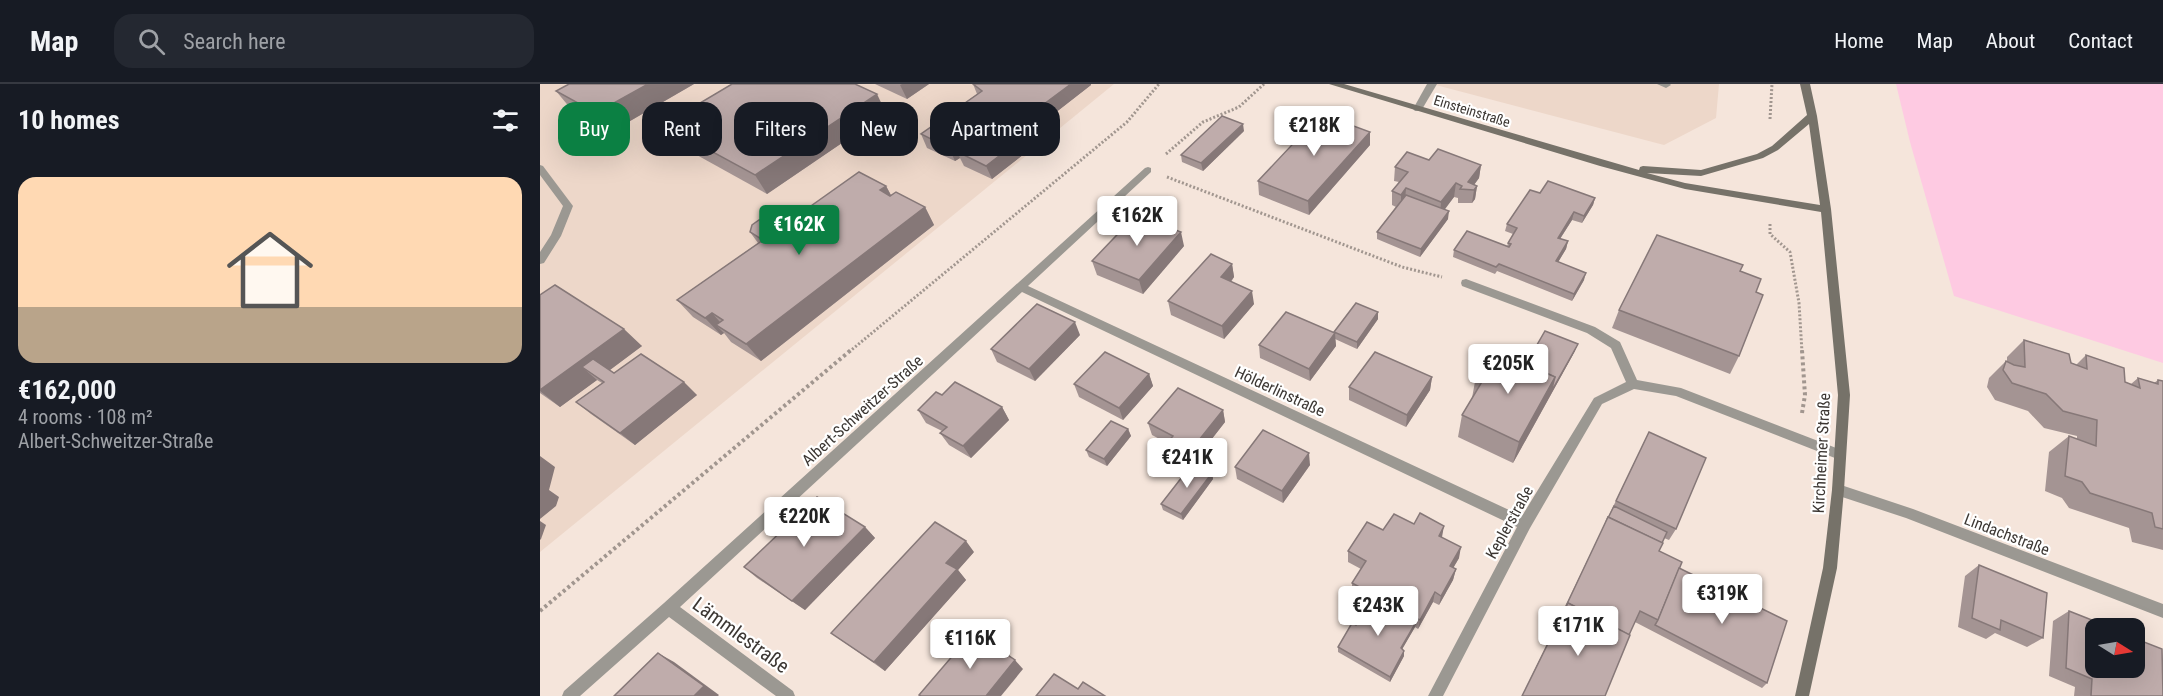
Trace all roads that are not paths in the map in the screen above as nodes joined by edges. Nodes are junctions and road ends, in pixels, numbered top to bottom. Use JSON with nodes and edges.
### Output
{"nodes":[{"id":1,"x":1334,"y":84,"type":"edge"},
{"id":2,"x":1431,"y":84,"type":"edge"},
{"id":3,"x":1805,"y":84,"type":"edge"},
{"id":4,"x":1418,"y":109,"type":"junction"},
{"id":5,"x":1812,"y":116,"type":"junction"},
{"id":6,"x":1603,"y":164,"type":"junction"},
{"id":7,"x":540,"y":168,"type":"edge"},
{"id":8,"x":1148,"y":170,"type":"road end"},
{"id":9,"x":1826,"y":209,"type":"junction"},
{"id":10,"x":540,"y":260,"type":"edge"},
{"id":11,"x":1466,"y":282,"type":"road end"},
{"id":12,"x":1021,"y":287,"type":"junction"},
{"id":13,"x":1633,"y":384,"type":"junction"},
{"id":14,"x":1840,"y":455,"type":"junction"},
{"id":15,"x":1838,"y":490,"type":"junction"},
{"id":16,"x":1526,"y":524,"type":"junction"},
{"id":17,"x":669,"y":608,"type":"junction"},
{"id":18,"x":2163,"y":611,"type":"edge"},
{"id":19,"x":569,"y":696,"type":"edge"},
{"id":20,"x":788,"y":696,"type":"edge"},
{"id":21,"x":1435,"y":696,"type":"edge"},
{"id":22,"x":1802,"y":696,"type":"edge"}],
"edges":[{"from":1,"to":4,"type":"street","name":"Einsteinstraße"},
{"from":2,"to":4,"type":"street"},
{"from":3,"to":5,"type":"street","name":"Kirchheimer Straße"},
{"from":4,"to":6,"type":"street","name":"Einsteinstraße"},
{"from":5,"to":6,"type":"street","name":"Einsteinstraße"},
{"from":5,"to":9,"type":"street","name":"Kirchheimer Straße"},
{"from":6,"to":9,"type":"street","name":"Einsteinstraße"},
{"from":7,"to":10,"type":"street"},
{"from":8,"to":12,"type":"street","name":"Albert-Schweitzer-Straße"},
{"from":9,"to":14,"type":"street","name":"Kirchheimer Straße"},
{"from":11,"to":13,"type":"street"},
{"from":12,"to":16,"type":"street","name":"Hölderlinstraße"},
{"from":12,"to":17,"type":"street","name":"Albert-Schweitzer-Straße"},
{"from":13,"to":14,"type":"street"},
{"from":13,"to":16,"type":"street","name":"Keplerstraße"},
{"from":14,"to":15,"type":"street","name":"Kirchheimer Straße"},
{"from":15,"to":18,"type":"street","name":"Lindachstraße"},
{"from":15,"to":22,"type":"street","name":"Kirchheimer Straße"},
{"from":16,"to":21,"type":"street","name":"Keplerstraße"},
{"from":17,"to":19,"type":"street","name":"Albert-Schweitzer-Straße"},
{"from":17,"to":20,"type":"street","name":"Lämmlestraße"}]}
